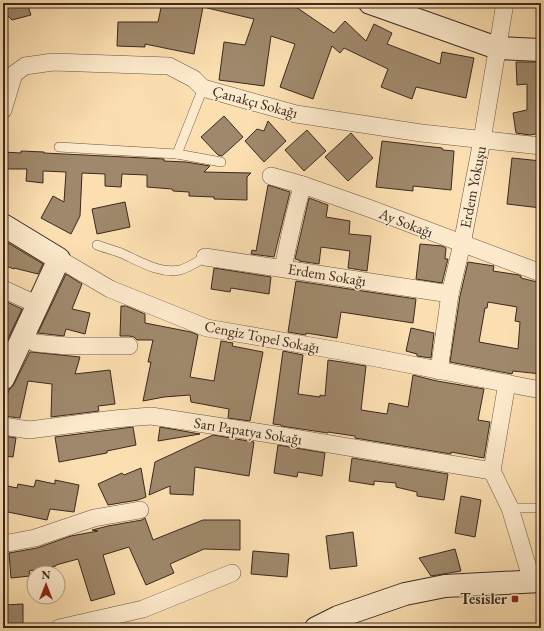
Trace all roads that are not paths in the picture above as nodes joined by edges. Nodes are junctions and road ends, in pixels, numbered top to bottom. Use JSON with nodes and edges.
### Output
{"nodes":[{"id":1,"x":370,"y":3,"type":"edge"},
{"id":2,"x":505,"y":3,"type":"edge"},
{"id":3,"x":497,"y":48,"type":"junction"},
{"id":4,"x":541,"y":50,"type":"edge"},
{"id":5,"x":203,"y":88,"type":"junction"},
{"id":6,"x":3,"y":110,"type":"edge"},
{"id":7,"x":482,"y":140,"type":"junction"},
{"id":8,"x":541,"y":146,"type":"edge"},
{"id":9,"x":59,"y":147,"type":"dead end"},
{"id":10,"x":176,"y":154,"type":"junction"},
{"id":11,"x":221,"y":162,"type":"dead end"},
{"id":12,"x":271,"y":176,"type":"dead end"},
{"id":13,"x":303,"y":185,"type":"junction"},
{"id":14,"x":3,"y":225,"type":"edge"},
{"id":15,"x":462,"y":244,"type":"junction"},
{"id":16,"x":97,"y":245,"type":"dead end"},
{"id":17,"x":205,"y":257,"type":"joint"},
{"id":18,"x":59,"y":259,"type":"junction"},
{"id":19,"x":283,"y":268,"type":"junction"},
{"id":20,"x":541,"y":273,"type":"edge"},
{"id":21,"x":3,"y":289,"type":"edge"},
{"id":22,"x":450,"y":294,"type":"junction"},
{"id":23,"x":38,"y":305,"type":"junction"},
{"id":24,"x":23,"y":337,"type":"junction"},
{"id":25,"x":129,"y":346,"type":"dead end"},
{"id":26,"x":439,"y":370,"type":"junction"},
{"id":27,"x":3,"y":379,"type":"edge"},
{"id":28,"x":507,"y":383,"type":"junction"},
{"id":29,"x":541,"y":390,"type":"edge"},
{"id":30,"x":3,"y":426,"type":"edge"},
{"id":31,"x":492,"y":471,"type":"junction"},
{"id":32,"x":510,"y":508,"type":"junction"},
{"id":33,"x":541,"y":508,"type":"edge"},
{"id":34,"x":140,"y":510,"type":"dead end"},
{"id":35,"x":3,"y":544,"type":"edge"},
{"id":36,"x":232,"y":573,"type":"dead end"},
{"id":37,"x":536,"y":581,"type":"edge"},
{"id":38,"x":59,"y":628,"type":"edge"},
{"id":39,"x":316,"y":628,"type":"edge"}],
"edges":[{"from":1,"to":3,"type":"street"},
{"from":2,"to":3,"type":"street","name":"Erdem Yokuşu"},
{"from":3,"to":4,"type":"street"},
{"from":3,"to":7,"type":"street","name":"Erdem Yokuşu"},
{"from":5,"to":6,"type":"street","name":"Çanakçı Sokağı"},
{"from":5,"to":7,"type":"street","name":"Çanakçı Sokağı"},
{"from":5,"to":10,"type":"lane"},
{"from":7,"to":8,"type":"street","name":"Çanakçı Sokağı"},
{"from":7,"to":15,"type":"street","name":"Erdem Yokuşu"},
{"from":9,"to":10,"type":"lane"},
{"from":10,"to":11,"type":"lane"},
{"from":12,"to":13,"type":"street","name":"Ay Sokağı"},
{"from":13,"to":15,"type":"street","name":"Ay Sokağı"},
{"from":13,"to":19,"type":"street"},
{"from":14,"to":18,"type":"street","name":"Cengiz Topel Sokağı"},
{"from":15,"to":20,"type":"street","name":"Ay Sokağı"},
{"from":15,"to":22,"type":"street","name":"Erdem Yokuşu"},
{"from":16,"to":17,"type":"lane"},
{"from":17,"to":19,"type":"street","name":"Erdem Sokağı"},
{"from":18,"to":23,"type":"street"},
{"from":18,"to":26,"type":"street","name":"Cengiz Topel Sokağı"},
{"from":19,"to":22,"type":"street","name":"Erdem Sokağı"},
{"from":21,"to":23,"type":"street"},
{"from":22,"to":26,"type":"street","name":"Erdem Yokuşu"},
{"from":23,"to":24,"type":"street"},
{"from":24,"to":25,"type":"street"},
{"from":24,"to":27,"type":"street"},
{"from":26,"to":28,"type":"street","name":"Cengiz Topel Sokağı"},
{"from":28,"to":29,"type":"street","name":"Cengiz Topel Sokağı"},
{"from":28,"to":31,"type":"street"},
{"from":30,"to":31,"type":"street","name":"Sarı Papatya Sokağı"},
{"from":31,"to":32,"type":"street"},
{"from":32,"to":33,"type":"lane"},
{"from":32,"to":37,"type":"street"},
{"from":34,"to":35,"type":"street"},
{"from":36,"to":38,"type":"street"},
{"from":37,"to":39,"type":"street"}]}
